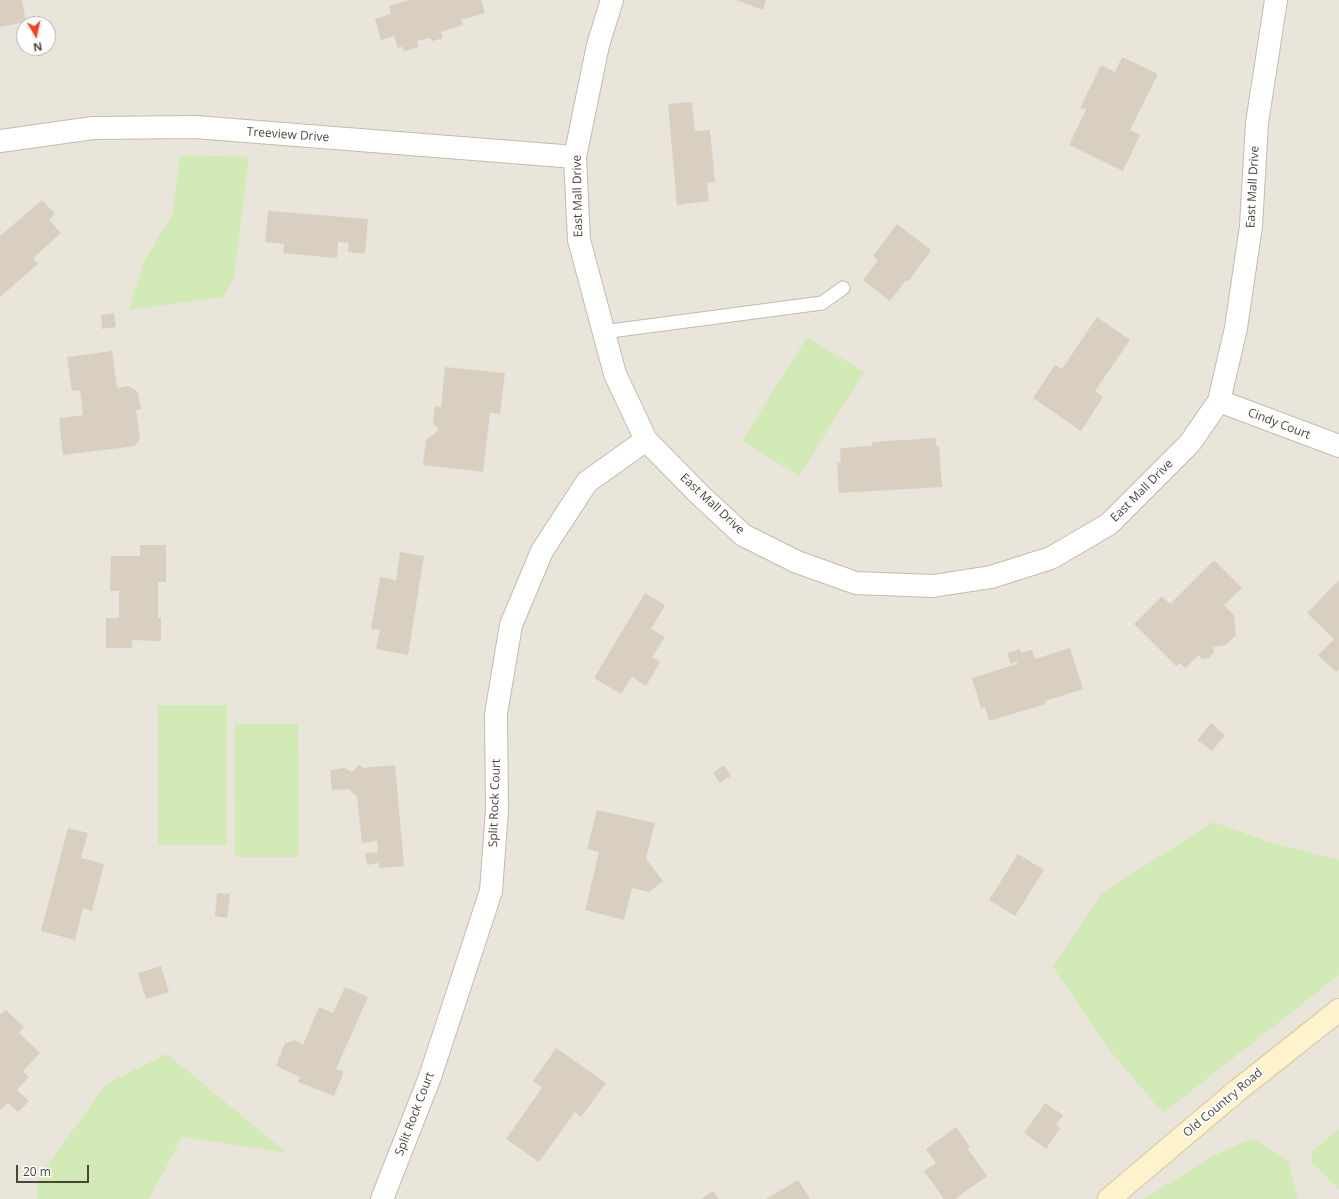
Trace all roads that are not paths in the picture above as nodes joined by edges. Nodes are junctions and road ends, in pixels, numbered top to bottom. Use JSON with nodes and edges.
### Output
{"nodes":[{"id":1,"x":612,"y":0,"type":"edge"},
{"id":2,"x":1276,"y":0,"type":"edge"},
{"id":3,"x":0,"y":141,"type":"edge"},
{"id":4,"x":576,"y":157,"type":"junction"},
{"id":5,"x":843,"y":288,"type":"dead end"},
{"id":6,"x":603,"y":332,"type":"junction"},
{"id":7,"x":1219,"y":401,"type":"junction"},
{"id":8,"x":646,"y":440,"type":"junction"},
{"id":9,"x":1339,"y":446,"type":"edge"},
{"id":10,"x":1339,"y":1010,"type":"edge"},
{"id":11,"x":382,"y":1199,"type":"edge"},
{"id":12,"x":1109,"y":1199,"type":"edge"}],
"edges":[{"from":1,"to":4,"type":"street","name":"East Mall Drive"},
{"from":2,"to":7,"type":"street","name":"East Mall Drive"},
{"from":3,"to":4,"type":"street","name":"Treeview Drive"},
{"from":4,"to":6,"type":"street","name":"East Mall Drive"},
{"from":5,"to":6,"type":"lane"},
{"from":6,"to":8,"type":"street","name":"East Mall Drive"},
{"from":7,"to":8,"type":"street","name":"East Mall Drive"},
{"from":7,"to":9,"type":"street","name":"Cindy Court"},
{"from":8,"to":11,"type":"street","name":"Split Rock Court"},
{"from":10,"to":12,"type":"main road","name":"Old Country Road"}]}
